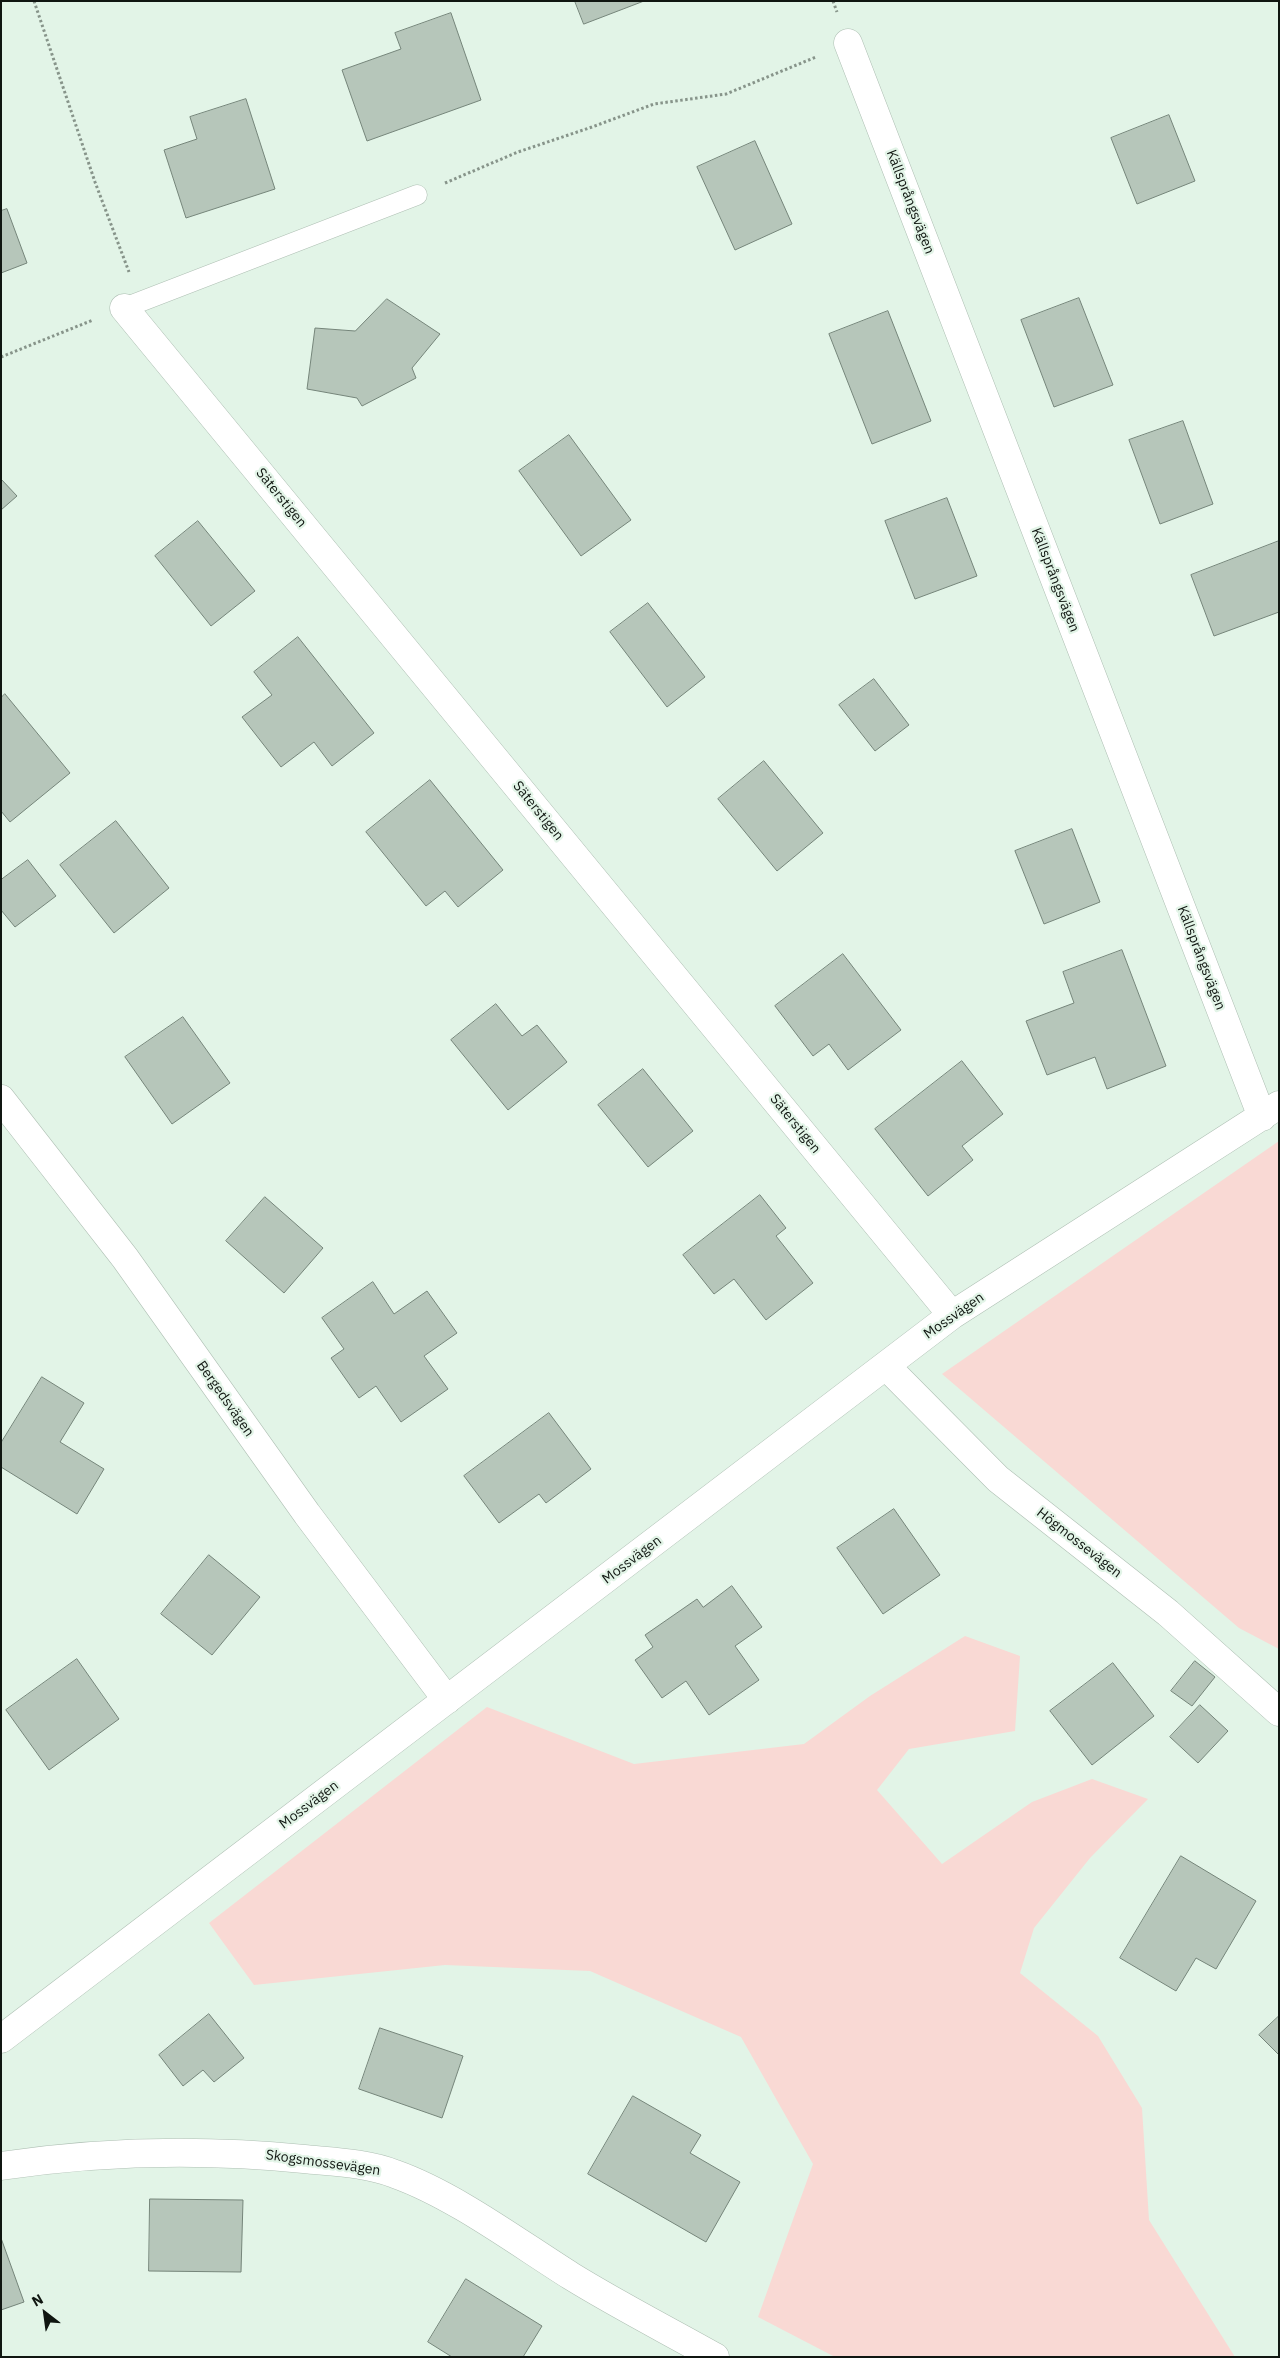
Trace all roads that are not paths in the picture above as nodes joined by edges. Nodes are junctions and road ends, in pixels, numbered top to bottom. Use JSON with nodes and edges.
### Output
{"nodes":[{"id":1,"x":848,"y":44,"type":"road end"},
{"id":2,"x":417,"y":196,"type":"road end"},
{"id":3,"x":132,"y":304,"type":"joint"},
{"id":4,"x":1,"y":1099,"type":"edge"},
{"id":5,"x":1270,"y":1111,"type":"edge"},
{"id":6,"x":952,"y":1315,"type":"junction"},
{"id":7,"x":886,"y":1366,"type":"junction"},
{"id":8,"x":447,"y":1700,"type":"junction"},
{"id":9,"x":1279,"y":1712,"type":"edge"},
{"id":10,"x":1,"y":2040,"type":"edge"},
{"id":11,"x":1,"y":2166,"type":"edge"},
{"id":12,"x":716,"y":2357,"type":"edge"}],
"edges":[{"from":1,"to":5,"type":"street","name":"Källsprångsvägen"},
{"from":2,"to":3,"type":"lane"},
{"from":3,"to":6,"type":"street","name":"Säterstigen"},
{"from":4,"to":8,"type":"street","name":"Bergedsvägen"},
{"from":5,"to":6,"type":"street","name":"Mossvägen"},
{"from":6,"to":7,"type":"street","name":"Mossvägen"},
{"from":7,"to":8,"type":"street","name":"Mossvägen"},
{"from":7,"to":9,"type":"street","name":"Högmossevägen"},
{"from":8,"to":10,"type":"street","name":"Mossvägen"},
{"from":11,"to":12,"type":"street","name":"Skogsmossevägen"}]}
